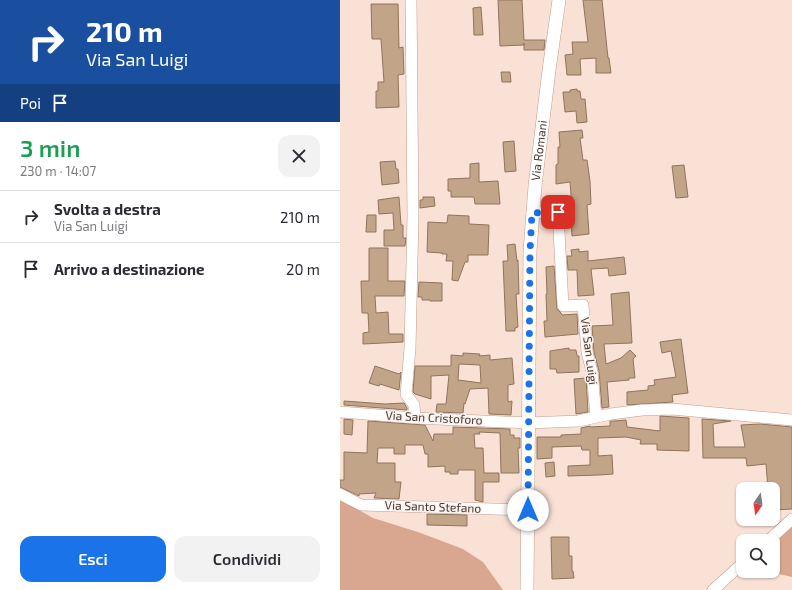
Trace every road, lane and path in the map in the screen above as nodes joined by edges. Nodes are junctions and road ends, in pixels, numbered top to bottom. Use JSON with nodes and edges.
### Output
{"nodes":[{"id":1,"x":411,"y":0,"type":"edge"},
{"id":2,"x":559,"y":0,"type":"edge"},
{"id":3,"x":532,"y":213,"type":"junction"},
{"id":4,"x":340,"y":412,"type":"edge"},
{"id":5,"x":596,"y":417,"type":"junction"},
{"id":6,"x":415,"y":418,"type":"junction"},
{"id":7,"x":792,"y":420,"type":"edge"},
{"id":8,"x":528,"y":423,"type":"junction"},
{"id":9,"x":340,"y":494,"type":"edge"},
{"id":10,"x":528,"y":510,"type":"junction"},
{"id":11,"x":792,"y":519,"type":"edge"},
{"id":12,"x":776,"y":534,"type":"edge"},
{"id":13,"x":736,"y":569,"type":"edge"},
{"id":14,"x":527,"y":590,"type":"edge"},
{"id":15,"x":713,"y":590,"type":"edge"}],
"edges":[{"from":1,"to":6,"type":"street"},
{"from":2,"to":3,"type":"street","name":"Via Romani"},
{"from":3,"to":5,"type":"street","name":"Via San Luigi"},
{"from":3,"to":8,"type":"street","name":"Via Romani"},
{"from":4,"to":6,"type":"street","name":"Via San Cristoforo"},
{"from":5,"to":7,"type":"street","name":"Via San Cristoforo"},
{"from":5,"to":8,"type":"street","name":"Via San Cristoforo"},
{"from":6,"to":8,"type":"street","name":"Via San Cristoforo"},
{"from":8,"to":10,"type":"street","name":"Via Romani"},
{"from":9,"to":10,"type":"street","name":"Via Santo Stefano"},
{"from":10,"to":14,"type":"street","name":"Via Romani"},
{"from":11,"to":12,"type":"street"},
{"from":13,"to":15,"type":"street"}]}
